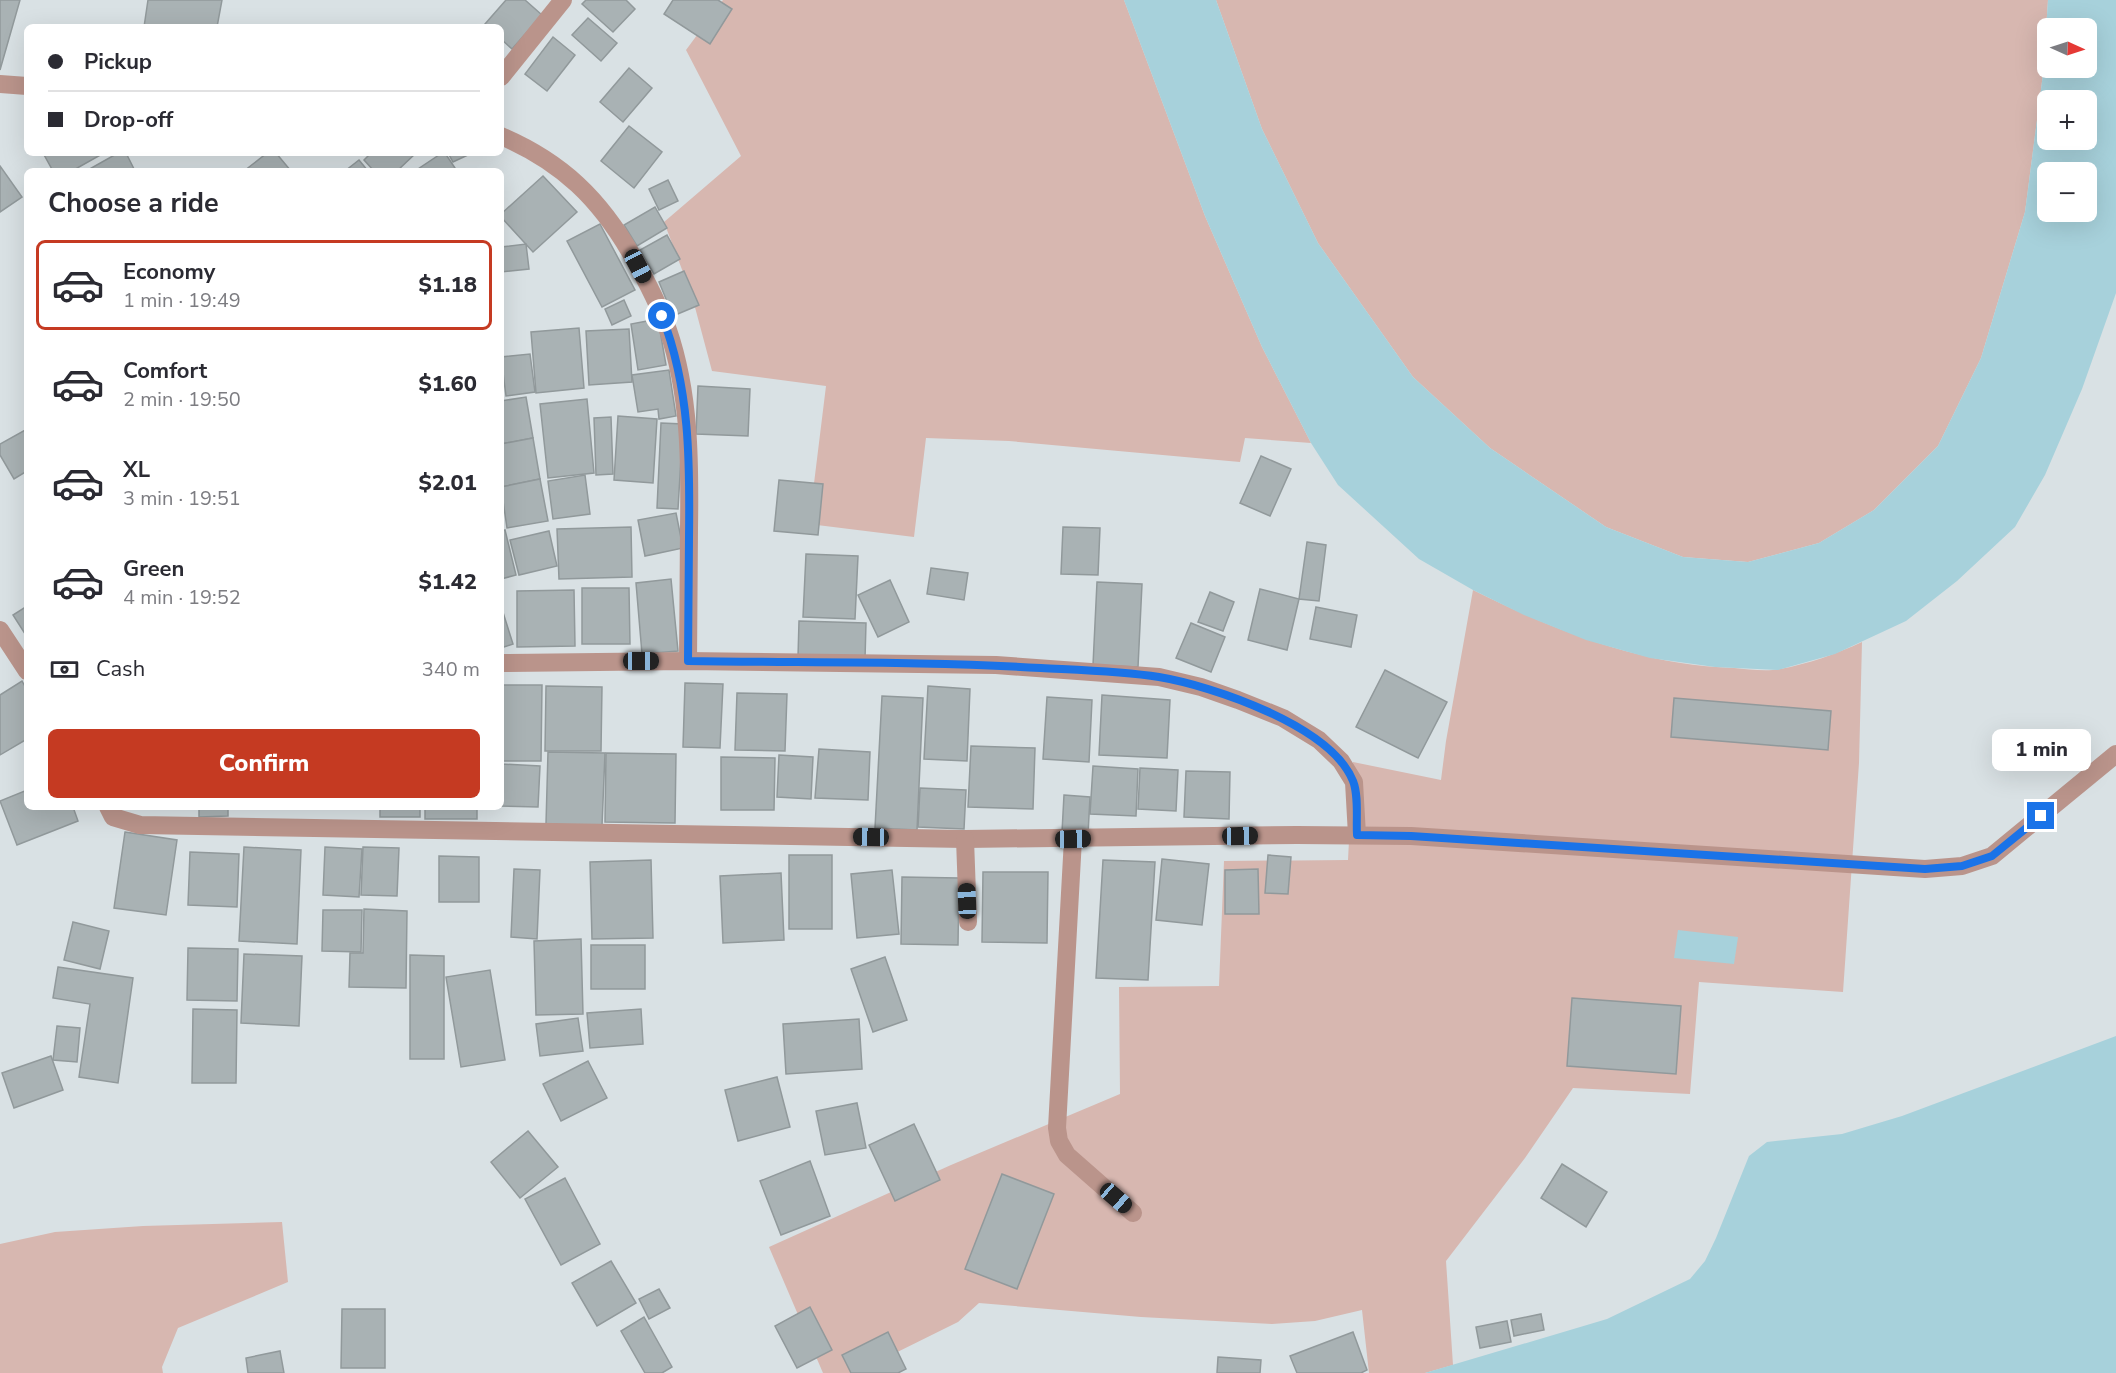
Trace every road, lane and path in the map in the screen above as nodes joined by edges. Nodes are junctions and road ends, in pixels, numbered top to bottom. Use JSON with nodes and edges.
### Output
{"nodes":[{"id":1,"x":563,"y":0,"type":"edge"},
{"id":2,"x":504,"y":73,"type":"edge"},
{"id":3,"x":0,"y":84,"type":"edge"},
{"id":4,"x":24,"y":86,"type":"edge"},
{"id":5,"x":504,"y":137,"type":"edge"},
{"id":6,"x":0,"y":630,"type":"edge"},
{"id":7,"x":688,"y":661,"type":"junction"},
{"id":8,"x":504,"y":663,"type":"edge"},
{"id":9,"x":24,"y":666,"type":"edge"},
{"id":10,"x":2116,"y":754,"type":"edge"},
{"id":11,"x":110,"y":810,"type":"edge"},
{"id":12,"x":1357,"y":835,"type":"junction"},
{"id":13,"x":965,"y":839,"type":"junction"},
{"id":14,"x":1073,"y":839,"type":"junction"},
{"id":15,"x":968,"y":922,"type":"dead end"},
{"id":16,"x":1133,"y":1213,"type":"dead end"}],
"edges":[{"from":1,"to":2,"type":"street"},
{"from":3,"to":4,"type":"street"},
{"from":5,"to":7,"type":"street"},
{"from":6,"to":9,"type":"street"},
{"from":7,"to":8,"type":"street"},
{"from":7,"to":12,"type":"street"},
{"from":10,"to":12,"type":"street"},
{"from":11,"to":13,"type":"street"},
{"from":12,"to":14,"type":"street"},
{"from":13,"to":14,"type":"street"},
{"from":13,"to":15,"type":"street"},
{"from":14,"to":16,"type":"street"}]}
